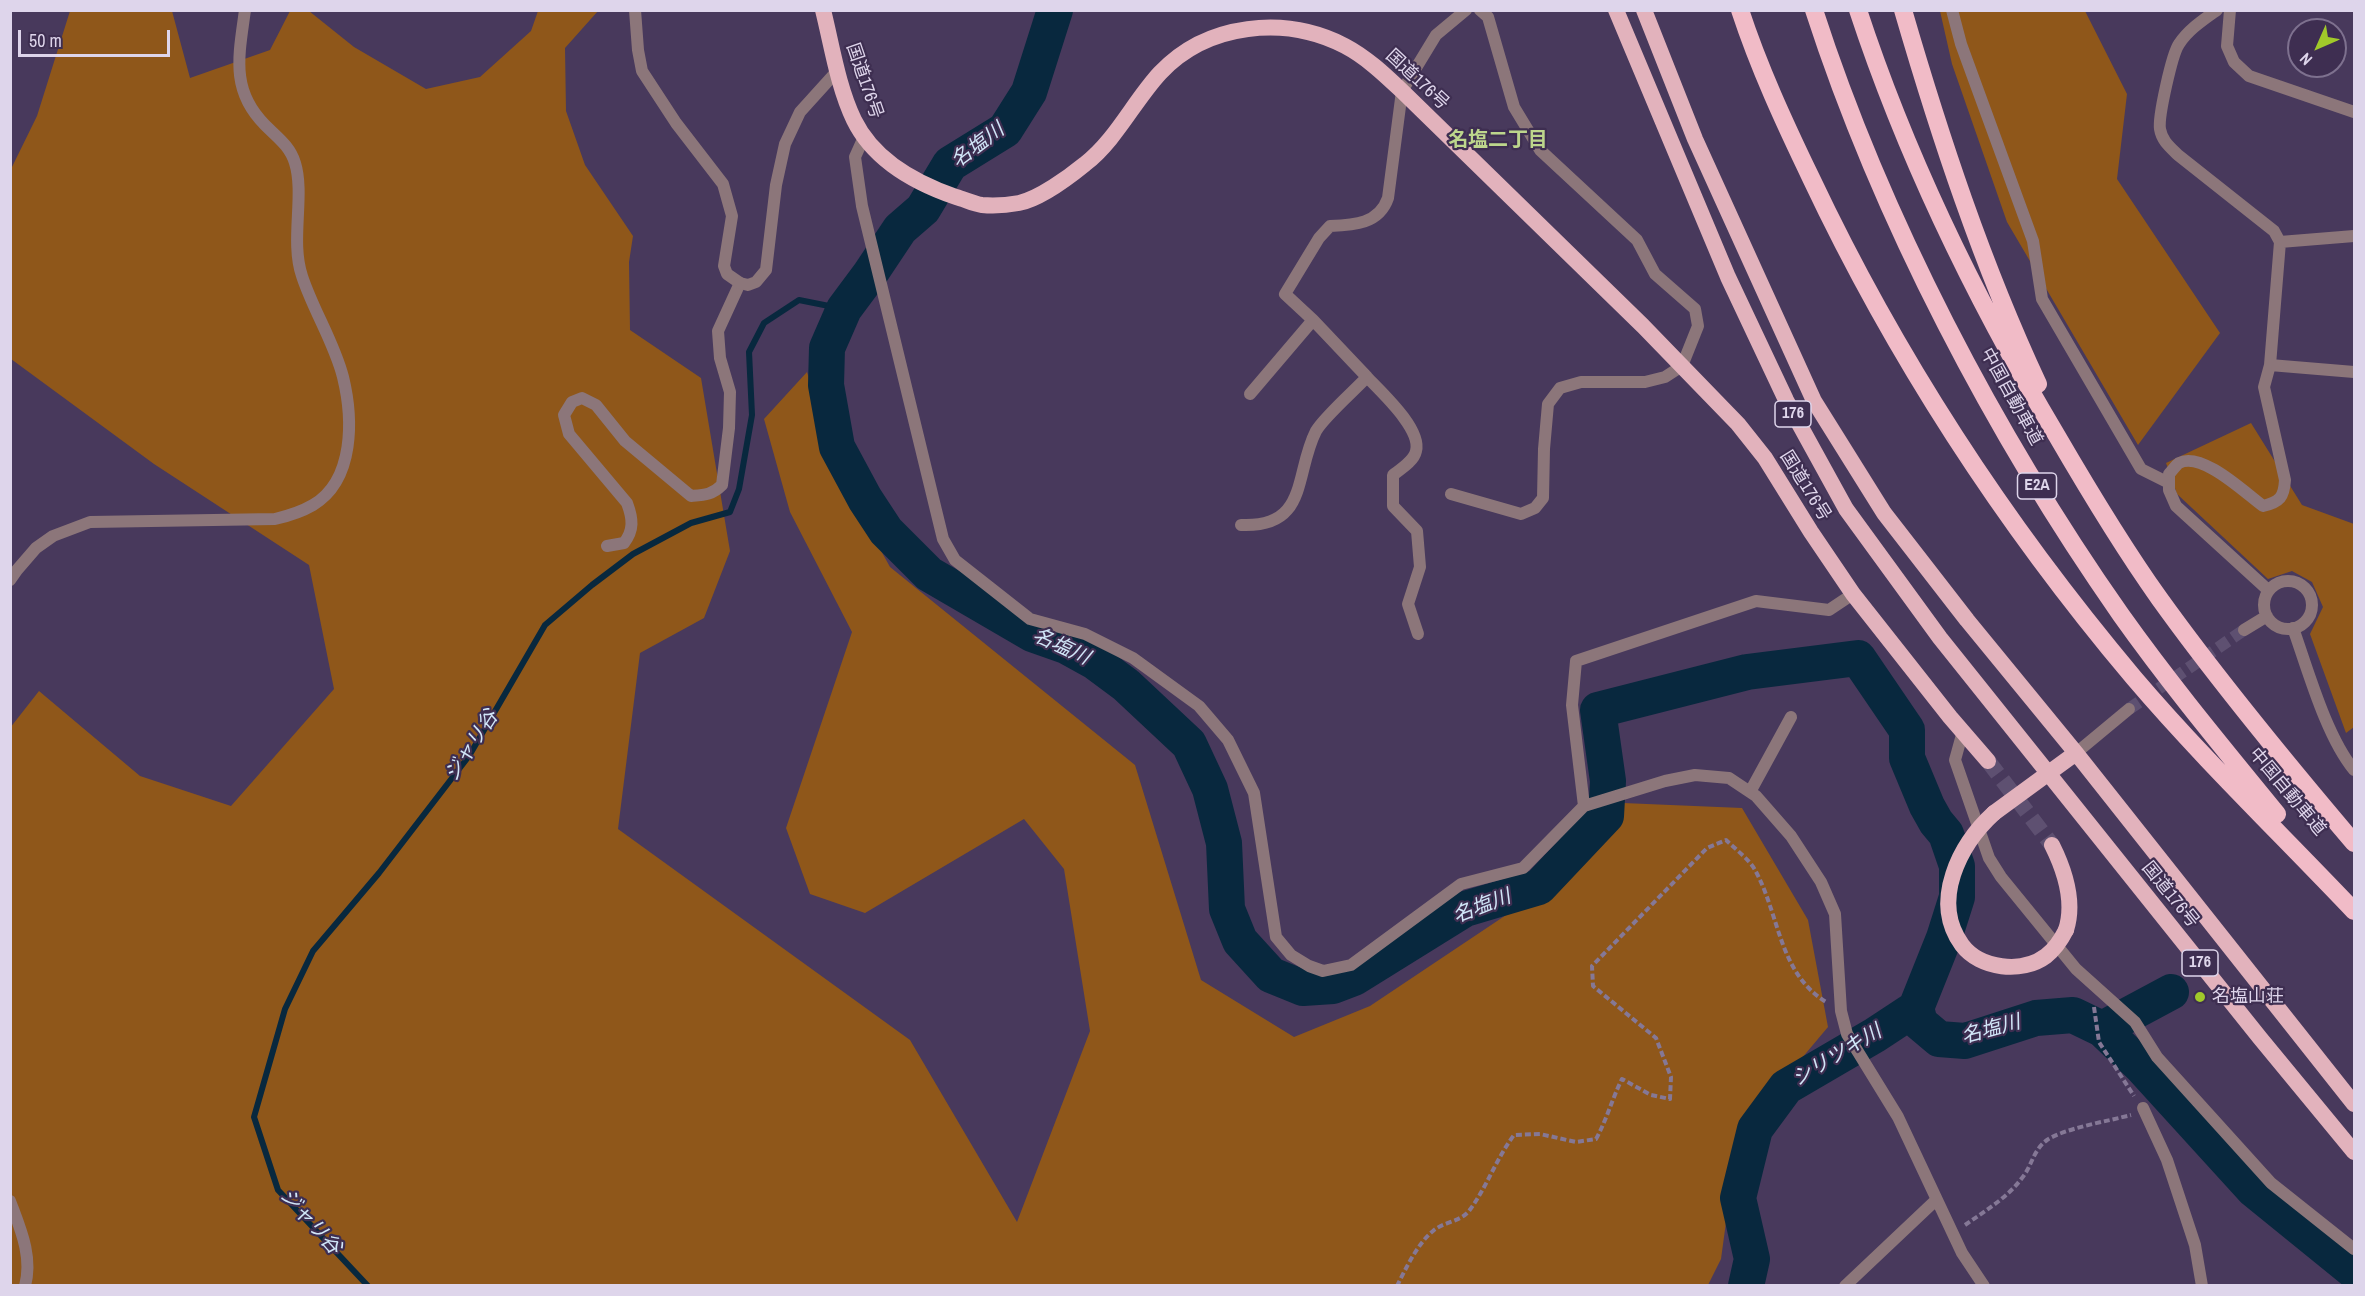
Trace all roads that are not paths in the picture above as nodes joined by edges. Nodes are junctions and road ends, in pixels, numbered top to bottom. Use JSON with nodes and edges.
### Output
{"nodes":[{"id":1,"x":245,"y":10,"type":"edge"},
{"id":2,"x":635,"y":10,"type":"edge"},
{"id":3,"x":823,"y":10,"type":"edge"},
{"id":4,"x":1466,"y":10,"type":"edge"},
{"id":5,"x":1480,"y":10,"type":"edge"},
{"id":6,"x":1616,"y":10,"type":"edge"},
{"id":7,"x":1644,"y":10,"type":"edge"},
{"id":8,"x":1740,"y":10,"type":"edge"},
{"id":9,"x":1814,"y":10,"type":"edge"},
{"id":10,"x":1858,"y":10,"type":"edge"},
{"id":11,"x":1903,"y":10,"type":"edge"},
{"id":12,"x":1952,"y":10,"type":"edge"},
{"id":13,"x":2217,"y":10,"type":"edge"},
{"id":14,"x":2230,"y":10,"type":"edge"},
{"id":15,"x":838,"y":70,"type":"junction"},
{"id":16,"x":1402,"y":90,"type":"junction"},
{"id":17,"x":2355,"y":112,"type":"edge"},
{"id":18,"x":864,"y":137,"type":"junction"},
{"id":19,"x":2355,"y":236,"type":"edge"},
{"id":20,"x":2280,"y":242,"type":"junction"},
{"id":21,"x":740,"y":284,"type":"junction"},
{"id":22,"x":1313,"y":320,"type":"junction"},
{"id":23,"x":2270,"y":365,"type":"junction"},
{"id":24,"x":1682,"y":366,"type":"junction"},
{"id":25,"x":2355,"y":372,"type":"edge"},
{"id":26,"x":1367,"y":377,"type":"junction"},
{"id":27,"x":1250,"y":394,"type":"dead end"},
{"id":28,"x":2169,"y":483,"type":"junction"},
{"id":29,"x":2085,"y":484,"type":"junction"},
{"id":30,"x":1451,"y":494,"type":"dead end"},
{"id":31,"x":1241,"y":525,"type":"dead end"},
{"id":32,"x":607,"y":546,"type":"dead end"},
{"id":33,"x":10,"y":580,"type":"edge"},
{"id":34,"x":2268,"y":590,"type":"junction"},
{"id":35,"x":1853,"y":594,"type":"junction"},
{"id":36,"x":2266,"y":616,"type":"junction"},
{"id":37,"x":2293,"y":628,"type":"junction"},
{"id":38,"x":2244,"y":630,"type":"tunnel mouth"},
{"id":39,"x":1418,"y":634,"type":"dead end"},
{"id":40,"x":2129,"y":708,"type":"tunnel mouth"},
{"id":41,"x":1791,"y":717,"type":"dead end"},
{"id":42,"x":1963,"y":731,"type":"junction"},
{"id":43,"x":2076,"y":753,"type":"junction"},
{"id":44,"x":1988,"y":761,"type":"tunnel mouth"},
{"id":45,"x":2355,"y":770,"type":"edge"},
{"id":46,"x":2048,"y":773,"type":"junction"},
{"id":47,"x":1750,"y":792,"type":"junction"},
{"id":48,"x":1584,"y":806,"type":"junction"},
{"id":49,"x":2355,"y":843,"type":"edge"},
{"id":50,"x":2052,"y":845,"type":"tunnel mouth"},
{"id":51,"x":2355,"y":905,"type":"edge"},
{"id":52,"x":2355,"y":910,"type":"edge"},
{"id":53,"x":2355,"y":1104,"type":"edge"},
{"id":54,"x":2143,"y":1108,"type":"road end"},
{"id":55,"x":2355,"y":1152,"type":"edge"},
{"id":56,"x":1936,"y":1200,"type":"junction"},
{"id":57,"x":10,"y":1201,"type":"edge"},
{"id":58,"x":2355,"y":1249,"type":"edge"},
{"id":59,"x":25,"y":1286,"type":"edge"},
{"id":60,"x":1845,"y":1286,"type":"edge"},
{"id":61,"x":1984,"y":1286,"type":"edge"},
{"id":62,"x":2202,"y":1286,"type":"edge"}],
"edges":[{"from":1,"to":33,"type":"street"},
{"from":2,"to":21,"type":"street"},
{"from":3,"to":15,"type":"highway","name":"国道176号"},
{"from":4,"to":16,"type":"street"},
{"from":5,"to":24,"type":"street"},
{"from":6,"to":46,"type":"highway","name":"国道176号","number":"176"},
{"from":7,"to":43,"type":"highway","name":"国道176号","number":"176"},
{"from":8,"to":52,"type":"highway"},
{"from":9,"to":51,"type":"highway","name":"中国自動車道","number":"E2A"},
{"from":10,"to":29,"type":"highway","name":"中国自動車道","number":"E2A"},
{"from":11,"to":29,"type":"highway"},
{"from":12,"to":28,"type":"street"},
{"from":13,"to":20,"type":"street"},
{"from":14,"to":17,"type":"street"},
{"from":15,"to":18,"type":"highway","name":"国道176号"},
{"from":15,"to":21,"type":"street"},
{"from":16,"to":18,"type":"highway","name":"国道176号"},
{"from":16,"to":22,"type":"street"},
{"from":16,"to":24,"type":"highway","name":"国道176号"},
{"from":18,"to":48,"type":"street"},
{"from":19,"to":20,"type":"street"},
{"from":20,"to":23,"type":"street"},
{"from":21,"to":32,"type":"street"},
{"from":22,"to":26,"type":"street"},
{"from":22,"to":27,"type":"street"},
{"from":23,"to":25,"type":"street"},
{"from":23,"to":28,"type":"street"},
{"from":24,"to":30,"type":"street"},
{"from":24,"to":35,"type":"highway","name":"国道176号"},
{"from":26,"to":31,"type":"street"},
{"from":26,"to":39,"type":"street"},
{"from":28,"to":34,"type":"street"},
{"from":29,"to":49,"type":"highway","name":"中国自動車道","number":"E2A"},
{"from":34,"to":36,"type":"street"},
{"from":34,"to":37,"type":"street"},
{"from":35,"to":42,"type":"highway","name":"国道176号"},
{"from":35,"to":48,"type":"street"},
{"from":36,"to":37,"type":"street"},
{"from":36,"to":38,"type":"street"},
{"from":37,"to":45,"type":"street"},
{"from":40,"to":43,"type":"street"},
{"from":41,"to":47,"type":"street"},
{"from":42,"to":44,"type":"highway","name":"国道176号"},
{"from":42,"to":58,"type":"street"},
{"from":43,"to":46,"type":"highway"},
{"from":43,"to":53,"type":"highway","name":"国道176号","number":"176"},
{"from":46,"to":50,"type":"highway","bridge":true},
{"from":46,"to":55,"type":"highway","name":"国道176号","number":"176"},
{"from":47,"to":48,"type":"street"},
{"from":47,"to":56,"type":"street"},
{"from":54,"to":62,"type":"street"},
{"from":56,"to":60,"type":"street"},
{"from":56,"to":61,"type":"street"},
{"from":57,"to":59,"type":"street"}]}
